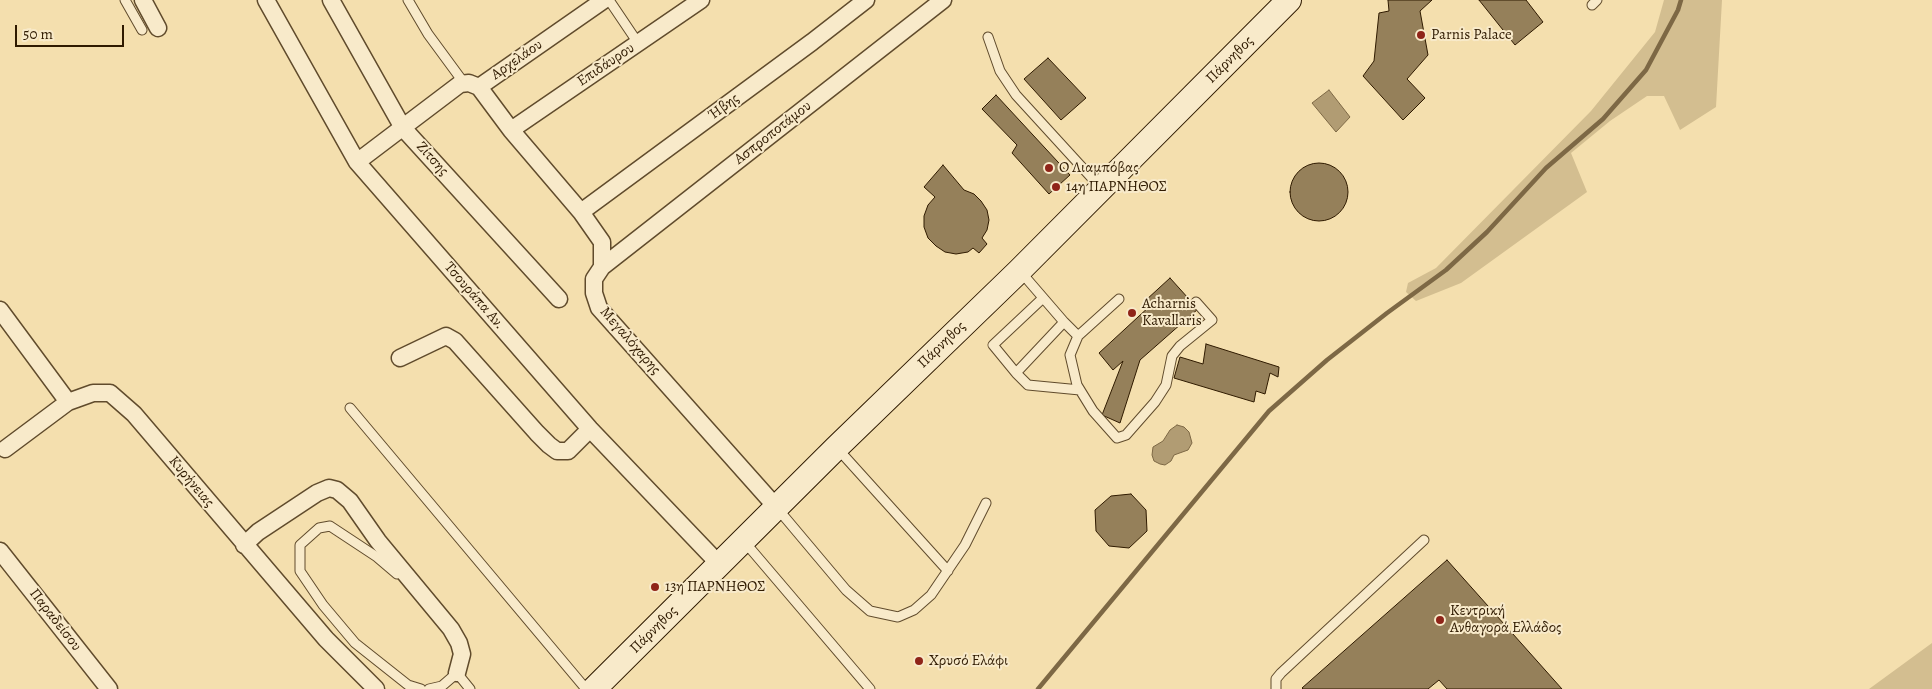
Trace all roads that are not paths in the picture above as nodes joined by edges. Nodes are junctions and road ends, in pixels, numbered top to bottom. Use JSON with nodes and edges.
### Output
{"nodes":[{"id":1,"x":125,"y":0,"type":"edge"},
{"id":2,"x":144,"y":0,"type":"edge"},
{"id":3,"x":266,"y":0,"type":"edge"},
{"id":4,"x":331,"y":0,"type":"edge"},
{"id":5,"x":408,"y":0,"type":"edge"},
{"id":6,"x":604,"y":0,"type":"edge"},
{"id":7,"x":609,"y":0,"type":"edge"},
{"id":8,"x":701,"y":0,"type":"edge"},
{"id":9,"x":866,"y":0,"type":"edge"},
{"id":10,"x":943,"y":0,"type":"edge"},
{"id":11,"x":1289,"y":0,"type":"edge"},
{"id":12,"x":150,"y":29,"type":"joint"},
{"id":13,"x":988,"y":37,"type":"dead end"},
{"id":14,"x":638,"y":43,"type":"junction"},
{"id":15,"x":471,"y":85,"type":"junction"},
{"id":16,"x":403,"y":128,"type":"junction"},
{"id":17,"x":511,"y":130,"type":"junction"},
{"id":18,"x":357,"y":162,"type":"junction"},
{"id":19,"x":1101,"y":188,"type":"junction"},
{"id":20,"x":581,"y":212,"type":"junction"},
{"id":21,"x":602,"y":267,"type":"junction"},
{"id":22,"x":1019,"y":271,"type":"junction"},
{"id":23,"x":1043,"y":298,"type":"junction"},
{"id":24,"x":559,"y":299,"type":"dead end"},
{"id":25,"x":1119,"y":299,"type":"dead end"},
{"id":26,"x":1196,"y":302,"type":"dead end"},
{"id":27,"x":0,"y":310,"type":"edge"},
{"id":28,"x":1064,"y":322,"type":"junction"},
{"id":29,"x":1078,"y":336,"type":"junction"},
{"id":30,"x":400,"y":358,"type":"dead end"},
{"id":31,"x":1016,"y":372,"type":"junction"},
{"id":32,"x":1080,"y":390,"type":"junction"},
{"id":33,"x":68,"y":402,"type":"junction"},
{"id":34,"x":350,"y":408,"type":"dead end"},
{"id":35,"x":590,"y":429,"type":"junction"},
{"id":36,"x":836,"y":448,"type":"junction"},
{"id":37,"x":5,"y":449,"type":"dead end"},
{"id":38,"x":986,"y":503,"type":"dead end"},
{"id":39,"x":777,"y":508,"type":"junction"},
{"id":40,"x":743,"y":540,"type":"junction"},
{"id":41,"x":1424,"y":540,"type":"dead end"},
{"id":42,"x":244,"y":545,"type":"junction"},
{"id":43,"x":0,"y":551,"type":"edge"},
{"id":44,"x":720,"y":565,"type":"junction"},
{"id":45,"x":948,"y":571,"type":"junction"},
{"id":46,"x":427,"y":601,"type":"junction"},
{"id":47,"x":457,"y":673,"type":"junction"},
{"id":48,"x":109,"y":689,"type":"edge"},
{"id":49,"x":376,"y":689,"type":"edge"},
{"id":50,"x":421,"y":689,"type":"edge"},
{"id":51,"x":429,"y":689,"type":"edge"},
{"id":52,"x":470,"y":689,"type":"edge"},
{"id":53,"x":586,"y":689,"type":"edge"},
{"id":54,"x":594,"y":689,"type":"edge"},
{"id":55,"x":870,"y":689,"type":"edge"},
{"id":56,"x":1276,"y":689,"type":"edge"}],
"edges":[{"from":1,"to":12,"type":"lane"},
{"from":2,"to":12,"type":"street"},
{"from":3,"to":18,"type":"street","name":"Τσουράπα Αν."},
{"from":4,"to":16,"type":"street","name":"Ζίτσης"},
{"from":5,"to":15,"type":"lane","name":"Μεγαλόχαρης"},
{"from":6,"to":15,"type":"street","name":"Αρχελάου"},
{"from":7,"to":14,"type":"lane"},
{"from":8,"to":14,"type":"street","name":"Επιδάυρου"},
{"from":9,"to":20,"type":"street","name":"Ήβης"},
{"from":10,"to":21,"type":"street","name":"Ασπροποτάμου"},
{"from":11,"to":19,"type":"main road","name":"Πάρνηθος"},
{"from":13,"to":19,"type":"lane"},
{"from":14,"to":17,"type":"street","name":"Επιδάυρου"},
{"from":15,"to":16,"type":"street","name":"Αρχελάου"},
{"from":15,"to":17,"type":"street","name":"Μεγαλόχαρης"},
{"from":16,"to":18,"type":"street","name":"Αρχελάου"},
{"from":16,"to":24,"type":"street","name":"Ζίτσης"},
{"from":17,"to":20,"type":"street","name":"Μεγαλόχαρης"},
{"from":18,"to":35,"type":"street","name":"Τσουράπα Αν."},
{"from":19,"to":22,"type":"main road","name":"Πάρνηθος"},
{"from":20,"to":21,"type":"street","name":"Μεγαλόχαρης"},
{"from":21,"to":39,"type":"street","name":"Μεγαλόχαρης"},
{"from":22,"to":23,"type":"lane"},
{"from":22,"to":36,"type":"main road","name":"Πάρνηθος"},
{"from":23,"to":28,"type":"lane"},
{"from":23,"to":31,"type":"lane"},
{"from":25,"to":29,"type":"lane"},
{"from":26,"to":32,"type":"lane"},
{"from":27,"to":33,"type":"street"},
{"from":28,"to":29,"type":"lane"},
{"from":28,"to":31,"type":"lane"},
{"from":29,"to":32,"type":"lane"},
{"from":30,"to":35,"type":"street"},
{"from":31,"to":32,"type":"lane"},
{"from":33,"to":37,"type":"street"},
{"from":33,"to":42,"type":"street","name":"Κυρήνειας"},
{"from":34,"to":53,"type":"lane"},
{"from":35,"to":44,"type":"street","name":"Τσουράπα Αν."},
{"from":36,"to":39,"type":"main road","name":"Πάρνηθος"},
{"from":36,"to":45,"type":"lane"},
{"from":38,"to":45,"type":"lane"},
{"from":39,"to":40,"type":"main road","name":"Πάρνηθος"},
{"from":39,"to":45,"type":"lane"},
{"from":40,"to":44,"type":"main road","name":"Πάρνηθος"},
{"from":40,"to":55,"type":"lane"},
{"from":41,"to":56,"type":"lane"},
{"from":42,"to":46,"type":"street"},
{"from":42,"to":49,"type":"street","name":"Κυρήνειας"},
{"from":43,"to":48,"type":"street","name":"Παραδείσου"},
{"from":44,"to":54,"type":"main road","name":"Πάρνηθος"},
{"from":46,"to":47,"type":"street"},
{"from":46,"to":50,"type":"lane"},
{"from":47,"to":51,"type":"lane"},
{"from":47,"to":52,"type":"lane"}]}
